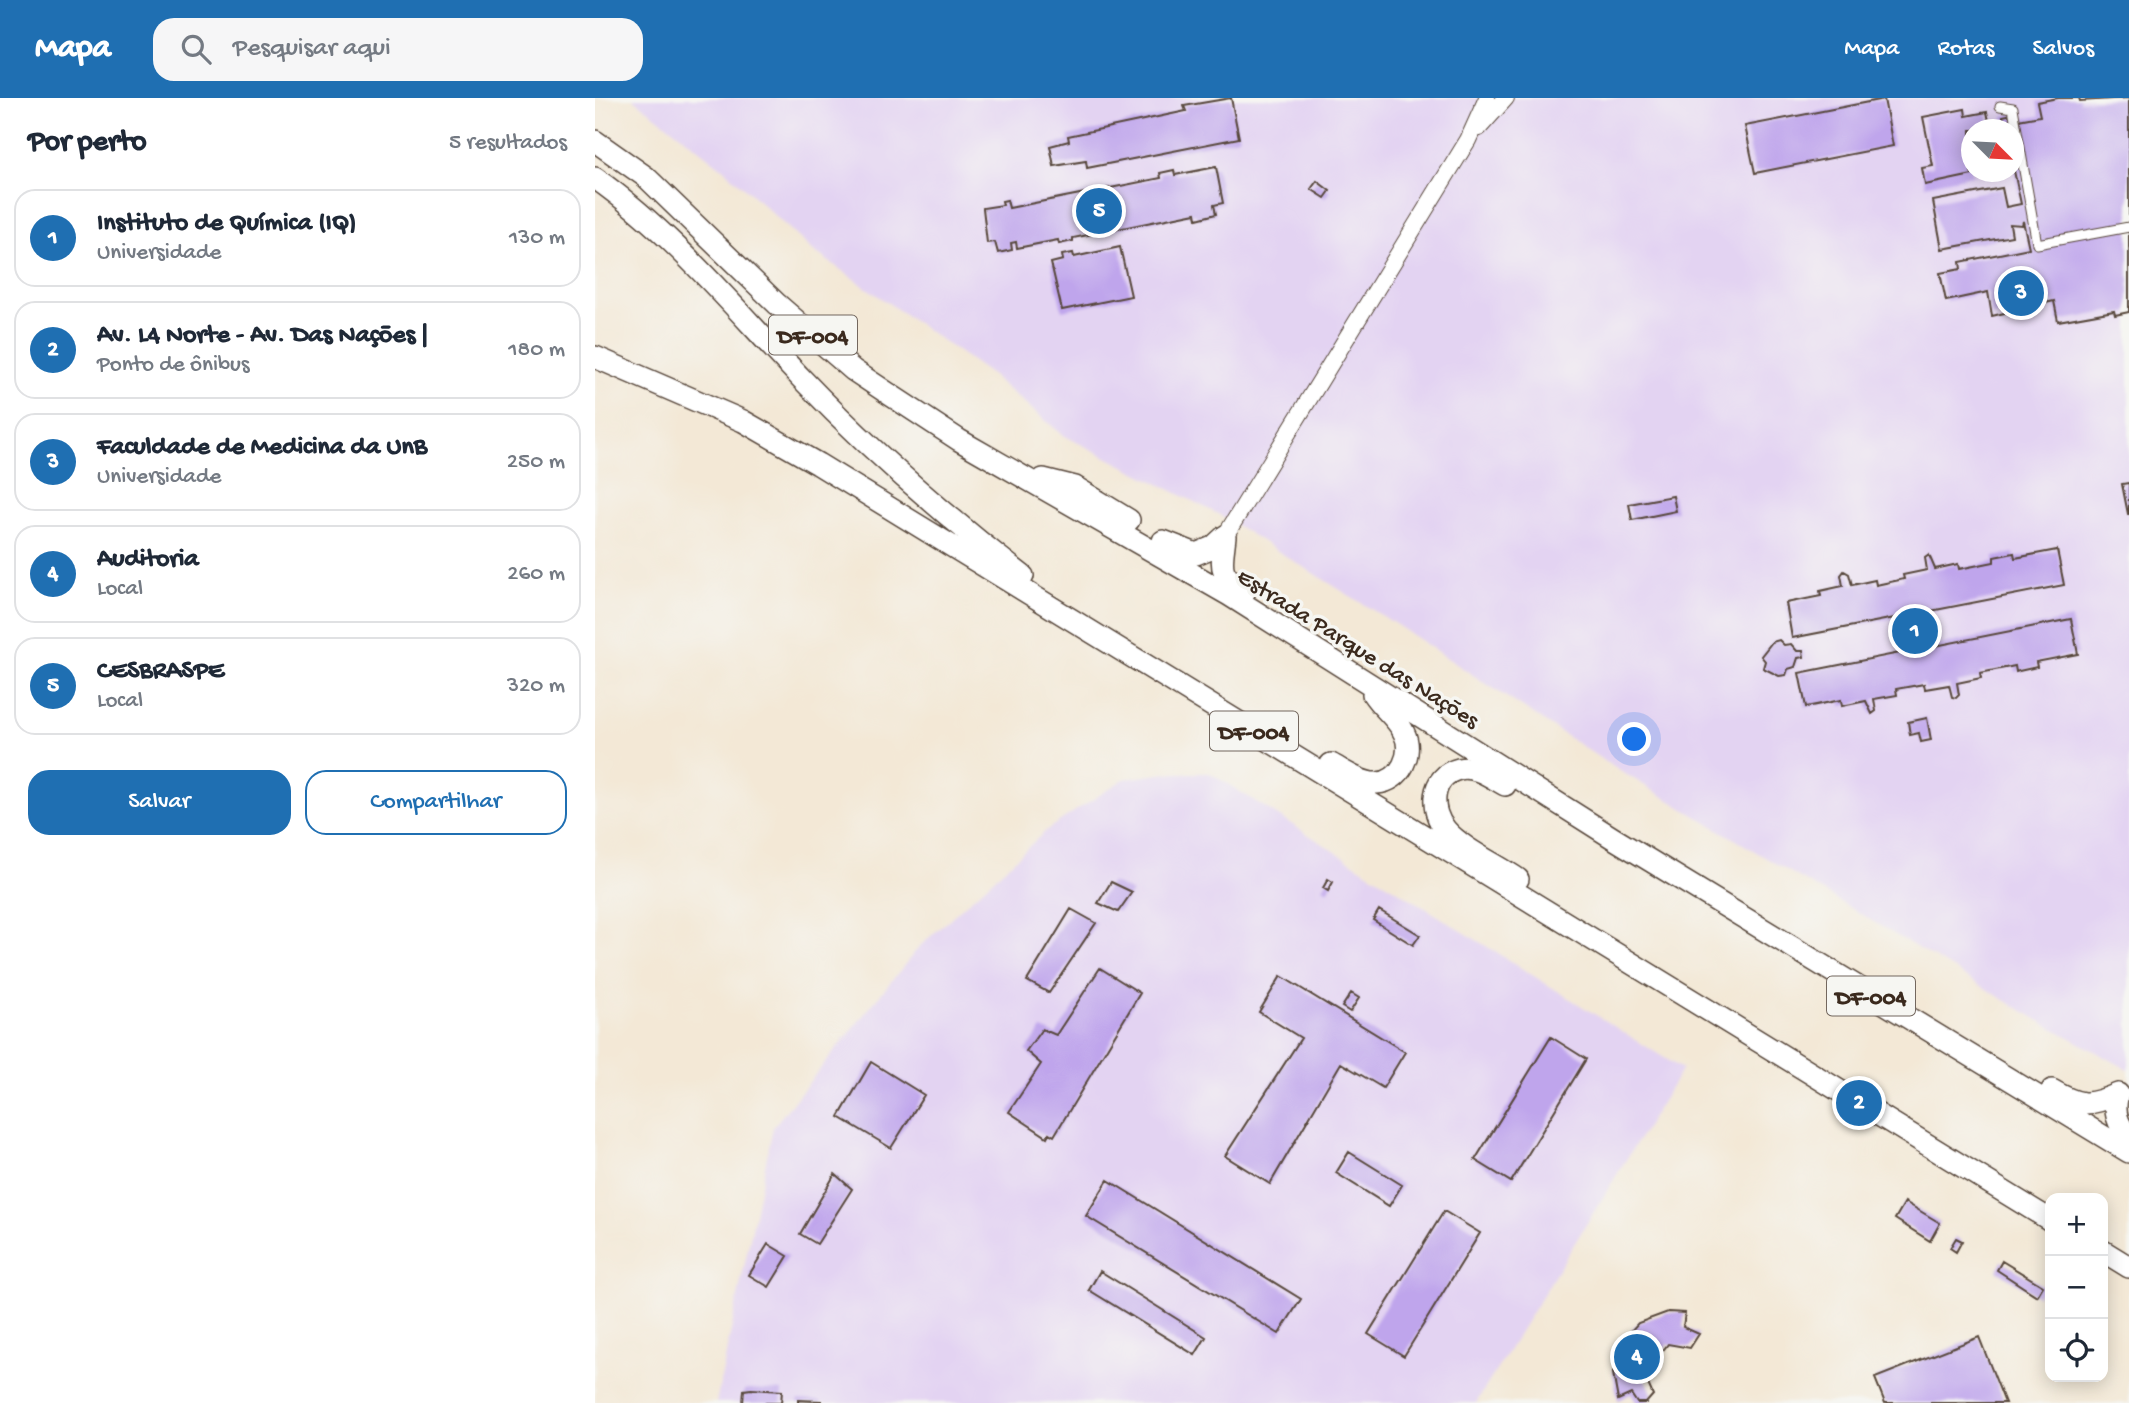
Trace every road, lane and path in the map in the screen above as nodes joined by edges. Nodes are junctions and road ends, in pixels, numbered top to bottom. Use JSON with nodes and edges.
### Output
{"nodes":[{"id":1,"x":1487,"y":98,"type":"edge"},
{"id":2,"x":1506,"y":98,"type":"edge"},
{"id":3,"x":2000,"y":106,"type":"dead end"},
{"id":4,"x":1468,"y":140,"type":"junction"},
{"id":5,"x":595,"y":141,"type":"edge"},
{"id":6,"x":595,"y":178,"type":"edge"},
{"id":7,"x":2129,"y":227,"type":"edge"},
{"id":8,"x":595,"y":357,"type":"edge"},
{"id":9,"x":1029,"y":480,"type":"junction"},
{"id":10,"x":1225,"y":536,"type":"junction"},
{"id":11,"x":1094,"y":634,"type":"junction"},
{"id":12,"x":1370,"y":685,"type":"junction"},
{"id":13,"x":1221,"y":710,"type":"junction"},
{"id":14,"x":1613,"y":838,"type":"junction"},
{"id":15,"x":1577,"y":930,"type":"junction"},
{"id":16,"x":1952,"y":1046,"type":"junction"},
{"id":17,"x":2129,"y":1138,"type":"edge"},
{"id":18,"x":2129,"y":1152,"type":"edge"},
{"id":19,"x":2045,"y":1217,"type":"edge"},
{"id":20,"x":2108,"y":1254,"type":"edge"},
{"id":21,"x":2129,"y":1267,"type":"edge"}],
"edges":[{"from":1,"to":4,"type":"street"},
{"from":2,"to":4,"type":"street"},
{"from":3,"to":7,"type":"street"},
{"from":4,"to":10,"type":"street"},
{"from":5,"to":9,"type":"highway","name":"Estrada Parque das Nações","number":"DF-004"},
{"from":6,"to":11,"type":"highway"},
{"from":8,"to":11,"type":"highway","number":"DF-004"},
{"from":9,"to":10,"type":"highway"},
{"from":9,"to":12,"type":"highway","name":"Estrada Parque das Nações","number":"DF-004"},
{"from":10,"to":12,"type":"highway"},
{"from":11,"to":13,"type":"highway","number":"DF-004"},
{"from":12,"to":13,"type":"highway"},
{"from":12,"to":14,"type":"highway","name":"Estrada Parque das Nações","number":"DF-004"},
{"from":13,"to":15,"type":"highway","number":"DF-004"},
{"from":14,"to":15,"type":"highway"},
{"from":14,"to":16,"type":"highway","name":"Estrada Parque das Nações","number":"DF-004"},
{"from":15,"to":19,"type":"highway","number":"DF-004"},
{"from":16,"to":17,"type":"highway"},
{"from":16,"to":18,"type":"highway","name":"Estrada Parque das Nações","number":"DF-004"},
{"from":20,"to":21,"type":"highway"}]}
